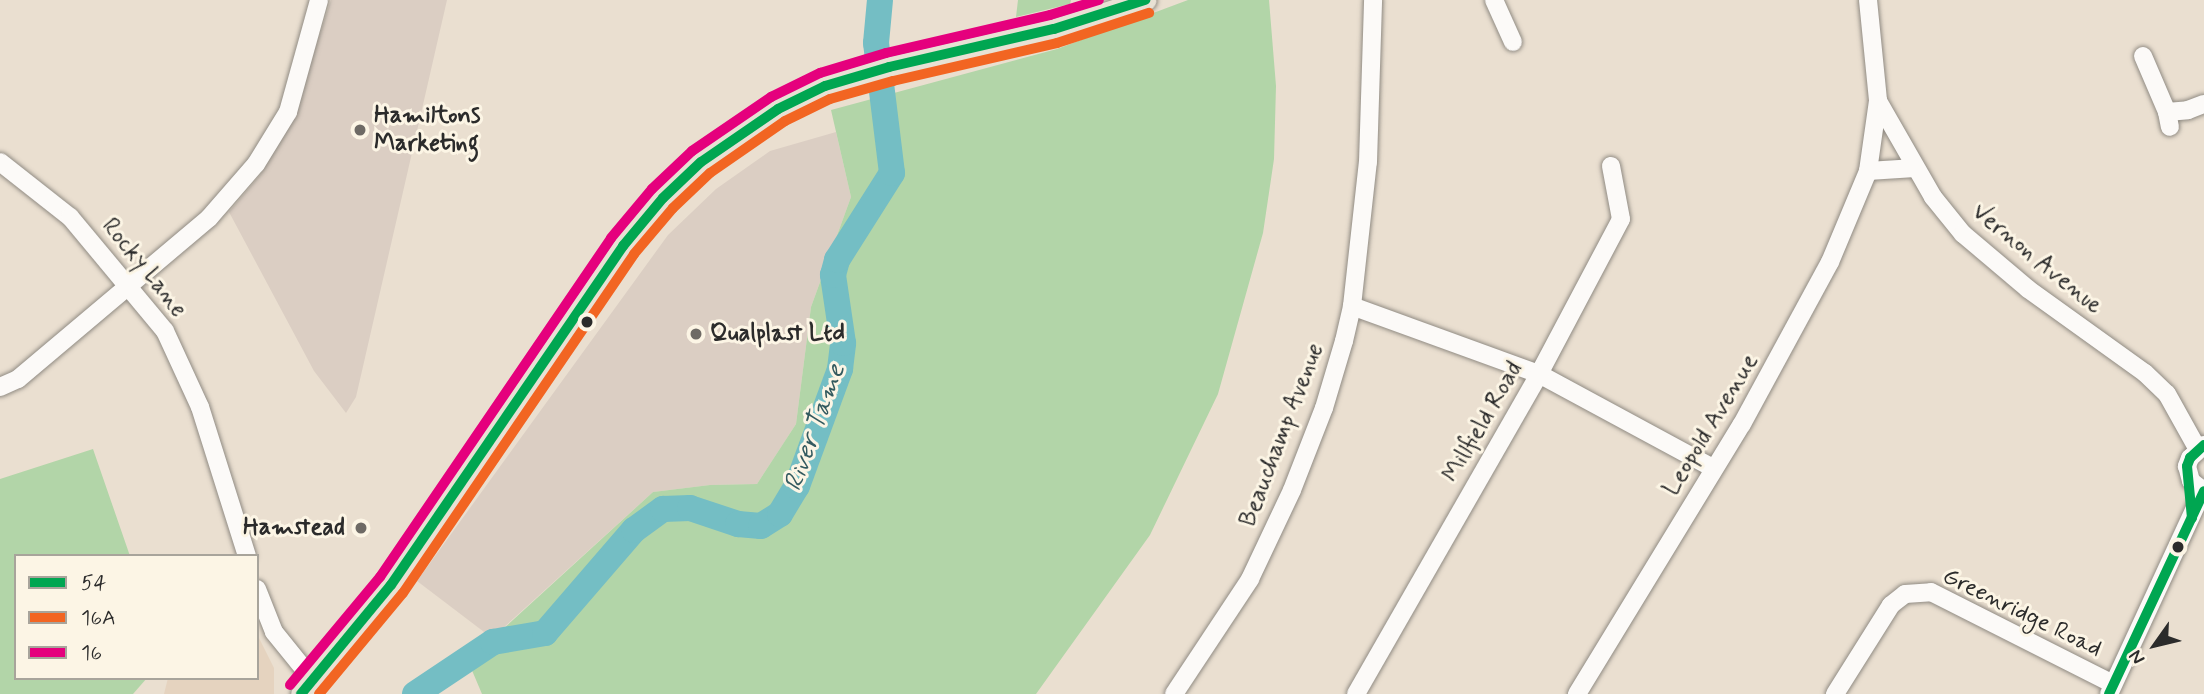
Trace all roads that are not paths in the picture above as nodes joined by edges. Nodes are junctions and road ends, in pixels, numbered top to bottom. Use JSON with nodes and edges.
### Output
{"nodes":[{"id":1,"x":319,"y":0,"type":"edge"},
{"id":2,"x":1145,"y":0,"type":"edge"},
{"id":3,"x":1373,"y":0,"type":"edge"},
{"id":4,"x":1494,"y":0,"type":"edge"},
{"id":5,"x":1868,"y":0,"type":"edge"},
{"id":6,"x":1513,"y":42,"type":"dead end"},
{"id":7,"x":2143,"y":56,"type":"dead end"},
{"id":8,"x":1878,"y":102,"type":"junction"},
{"id":9,"x":2204,"y":104,"type":"edge"},
{"id":10,"x":0,"y":162,"type":"edge"},
{"id":11,"x":1611,"y":166,"type":"dead end"},
{"id":12,"x":1915,"y":168,"type":"junction"},
{"id":13,"x":1868,"y":170,"type":"junction"},
{"id":14,"x":130,"y":285,"type":"junction"},
{"id":15,"x":1352,"y":306,"type":"junction"},
{"id":16,"x":1539,"y":374,"type":"junction"},
{"id":17,"x":0,"y":387,"type":"edge"},
{"id":18,"x":2201,"y":447,"type":"edge"},
{"id":19,"x":1713,"y":468,"type":"junction"},
{"id":20,"x":2199,"y":488,"type":"edge"},
{"id":21,"x":246,"y":554,"type":"edge"},
{"id":22,"x":259,"y":594,"type":"edge"},
{"id":23,"x":306,"y":687,"type":"edge"},
{"id":24,"x":2111,"y":689,"type":"edge"},
{"id":25,"x":1174,"y":694,"type":"edge"},
{"id":26,"x":1356,"y":694,"type":"edge"},
{"id":27,"x":1577,"y":694,"type":"edge"},
{"id":28,"x":1835,"y":694,"type":"edge"}],
"edges":[{"from":1,"to":14,"type":"street"},
{"from":2,"to":23,"type":"main road"},
{"from":3,"to":15,"type":"street","name":"Beauchamp Avenue"},
{"from":4,"to":6,"type":"street"},
{"from":5,"to":8,"type":"street","name":"Vernon Avenue"},
{"from":7,"to":9,"type":"street"},
{"from":8,"to":12,"type":"street","name":"Vernon Avenue"},
{"from":8,"to":13,"type":"street","name":"Leopold Avenue"},
{"from":10,"to":14,"type":"street","name":"Rocky Lane"},
{"from":11,"to":16,"type":"street","name":"Millfield Road"},
{"from":12,"to":13,"type":"street"},
{"from":12,"to":18,"type":"street","name":"Vernon Avenue"},
{"from":13,"to":19,"type":"street","name":"Leopold Avenue"},
{"from":14,"to":17,"type":"street"},
{"from":14,"to":21,"type":"street","name":"Rocky Lane"},
{"from":15,"to":16,"type":"street"},
{"from":15,"to":25,"type":"street","name":"Beauchamp Avenue"},
{"from":16,"to":19,"type":"street"},
{"from":16,"to":26,"type":"street","name":"Millfield Road"},
{"from":18,"to":20,"type":"street"},
{"from":19,"to":27,"type":"street","name":"Leopold Avenue"},
{"from":20,"to":24,"type":"street"},
{"from":22,"to":23,"type":"street"},
{"from":24,"to":28,"type":"street","name":"Greenridge Road"}]}
